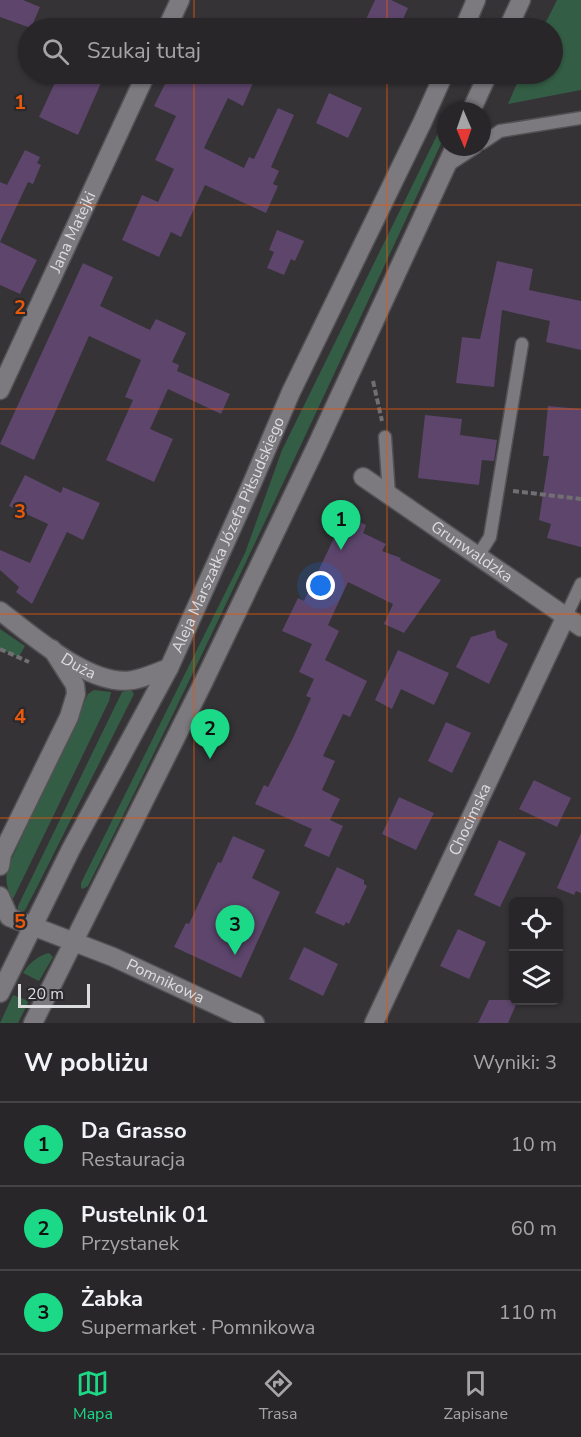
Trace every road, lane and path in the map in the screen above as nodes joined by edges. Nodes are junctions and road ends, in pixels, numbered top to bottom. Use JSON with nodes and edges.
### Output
{"nodes":[{"id":1,"x":180,"y":0,"type":"edge"},
{"id":2,"x":476,"y":0,"type":"edge"},
{"id":3,"x":521,"y":0,"type":"edge"},
{"id":4,"x":171,"y":18,"type":"edge"},
{"id":5,"x":468,"y":18,"type":"edge"},
{"id":6,"x":513,"y":18,"type":"edge"},
{"id":7,"x":141,"y":84,"type":"edge"},
{"id":8,"x":440,"y":84,"type":"edge"},
{"id":9,"x":483,"y":84,"type":"edge"},
{"id":10,"x":475,"y":102,"type":"edge"},
{"id":11,"x":581,"y":118,"type":"edge"},
{"id":12,"x":491,"y":137,"type":"edge"},
{"id":13,"x":451,"y":156,"type":"edge"},
{"id":14,"x":462,"y":156,"type":"edge"},
{"id":15,"x":446,"y":167,"type":"junction"},
{"id":16,"x":522,"y":344,"type":"dead end"},
{"id":17,"x":373,"y":381,"type":"dead end"},
{"id":18,"x":0,"y":390,"type":"edge"},
{"id":19,"x":385,"y":437,"type":"joint"},
{"id":20,"x":363,"y":477,"type":"dead end"},
{"id":21,"x":498,"y":490,"type":"junction"},
{"id":22,"x":389,"y":495,"type":"junction"},
{"id":23,"x":581,"y":499,"type":"edge"},
{"id":24,"x":478,"y":556,"type":"junction"},
{"id":25,"x":581,"y":584,"type":"edge"},
{"id":26,"x":0,"y":611,"type":"edge"},
{"id":27,"x":566,"y":616,"type":"junction"},
{"id":28,"x":581,"y":627,"type":"edge"},
{"id":29,"x":52,"y":650,"type":"junction"},
{"id":30,"x":168,"y":668,"type":"junction"},
{"id":31,"x":0,"y":866,"type":"edge"},
{"id":32,"x":0,"y":896,"type":"edge"},
{"id":33,"x":33,"y":926,"type":"junction"},
{"id":34,"x":74,"y":941,"type":"junction"},
{"id":35,"x":0,"y":993,"type":"edge"},
{"id":36,"x":33,"y":1023,"type":"edge"},
{"id":37,"x":255,"y":1023,"type":"edge"},
{"id":38,"x":374,"y":1023,"type":"edge"}],
"edges":[{"from":1,"to":4,"type":"main road"},
{"from":2,"to":5,"type":"main road"},
{"from":3,"to":6,"type":"main road"},
{"from":7,"to":18,"type":"main road","name":"Jana Matejki"},
{"from":8,"to":30,"type":"main road","name":"Aleja Marszałka Józefa Piłsudskiego"},
{"from":9,"to":10,"type":"main road"},
{"from":11,"to":12,"type":"lane"},
{"from":13,"to":15,"type":"main road"},
{"from":14,"to":15,"type":"lane"},
{"from":15,"to":34,"type":"main road"},
{"from":16,"to":21,"type":"lane"},
{"from":17,"to":19,"type":"path"},
{"from":19,"to":22,"type":"lane"},
{"from":20,"to":22,"type":"main road","name":"Grunwaldzka"},
{"from":21,"to":23,"type":"path"},
{"from":21,"to":24,"type":"lane"},
{"from":22,"to":24,"type":"main road","name":"Grunwaldzka"},
{"from":24,"to":27,"type":"main road","name":"Grunwaldzka"},
{"from":25,"to":27,"type":"lane"},
{"from":26,"to":29,"type":"main road","name":"Duża"},
{"from":27,"to":28,"type":"main road","name":"Grunwaldzka"},
{"from":27,"to":38,"type":"main road","name":"Chocimska"},
{"from":29,"to":30,"type":"main road","name":"Duża"},
{"from":29,"to":31,"type":"main road"},
{"from":30,"to":33,"type":"main road","name":"Aleja Marszałka Józefa Piłsudskiego"},
{"from":32,"to":33,"type":"main road","name":"Pomnikowa"},
{"from":33,"to":34,"type":"main road","name":"Pomnikowa"},
{"from":33,"to":35,"type":"main road","name":"Aleja Marszałka Józefa Piłsudskiego"},
{"from":34,"to":36,"type":"main road"},
{"from":34,"to":37,"type":"main road","name":"Pomnikowa"}]}
